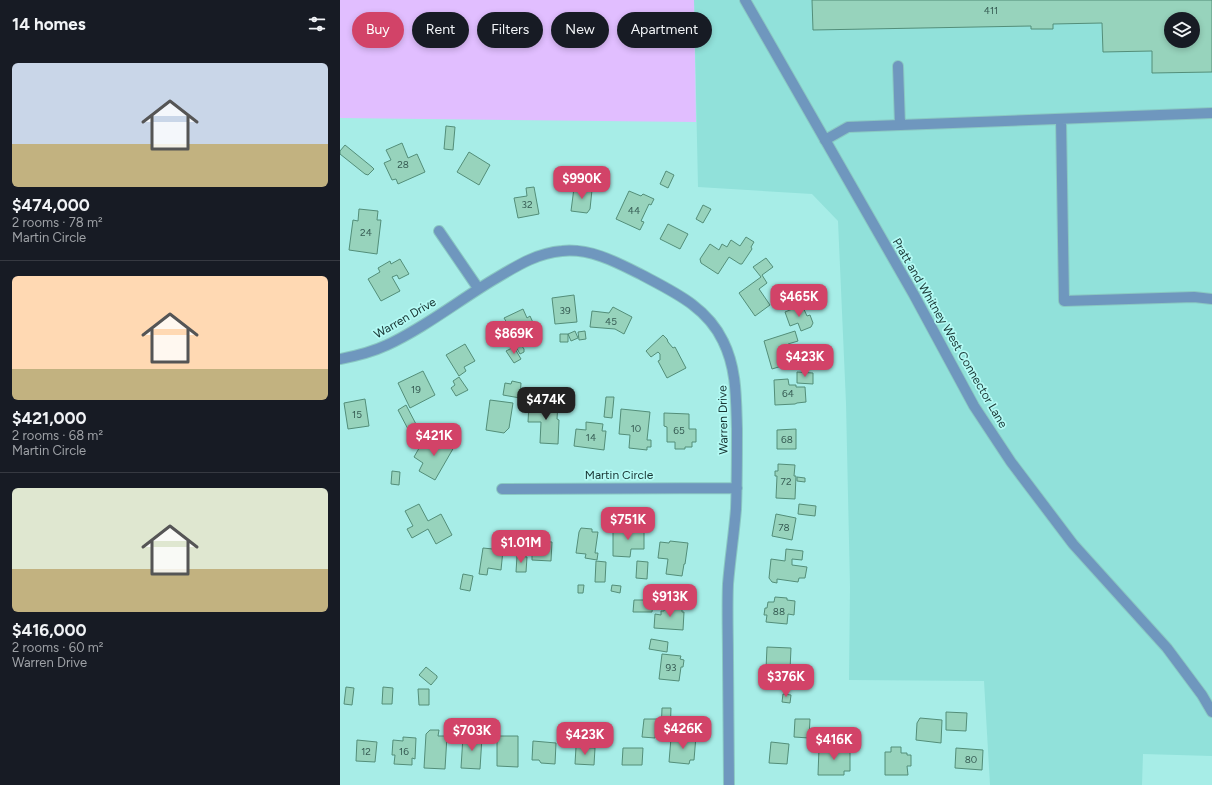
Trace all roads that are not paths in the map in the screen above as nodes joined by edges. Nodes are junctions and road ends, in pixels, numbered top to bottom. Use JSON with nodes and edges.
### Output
{"nodes":[{"id":1,"x":745,"y":0,"type":"edge"},
{"id":2,"x":898,"y":66,"type":"dead end"},
{"id":3,"x":1212,"y":113,"type":"edge"},
{"id":4,"x":1061,"y":119,"type":"junction"},
{"id":5,"x":900,"y":125,"type":"junction"},
{"id":6,"x":825,"y":140,"type":"junction"},
{"id":7,"x":439,"y":231,"type":"dead end"},
{"id":8,"x":478,"y":288,"type":"junction"},
{"id":9,"x":1212,"y":299,"type":"edge"},
{"id":10,"x":340,"y":359,"type":"edge"},
{"id":11,"x":737,"y":488,"type":"junction"},
{"id":12,"x":502,"y":489,"type":"dead end"},
{"id":13,"x":1212,"y":712,"type":"edge"},
{"id":14,"x":729,"y":785,"type":"edge"}],
"edges":[{"from":1,"to":6,"type":"street","name":"Pratt and Whitney West Connector Lane"},
{"from":2,"to":5,"type":"street"},
{"from":3,"to":4,"type":"street"},
{"from":4,"to":5,"type":"street"},
{"from":4,"to":9,"type":"street"},
{"from":5,"to":6,"type":"street"},
{"from":6,"to":13,"type":"street","name":"Pratt and Whitney West Connector Lane"},
{"from":7,"to":8,"type":"street"},
{"from":8,"to":10,"type":"street","name":"Warren Drive"},
{"from":8,"to":11,"type":"street","name":"Warren Drive"},
{"from":11,"to":12,"type":"street","name":"Martin Circle"},
{"from":11,"to":14,"type":"street","name":"Warren Drive"}]}
